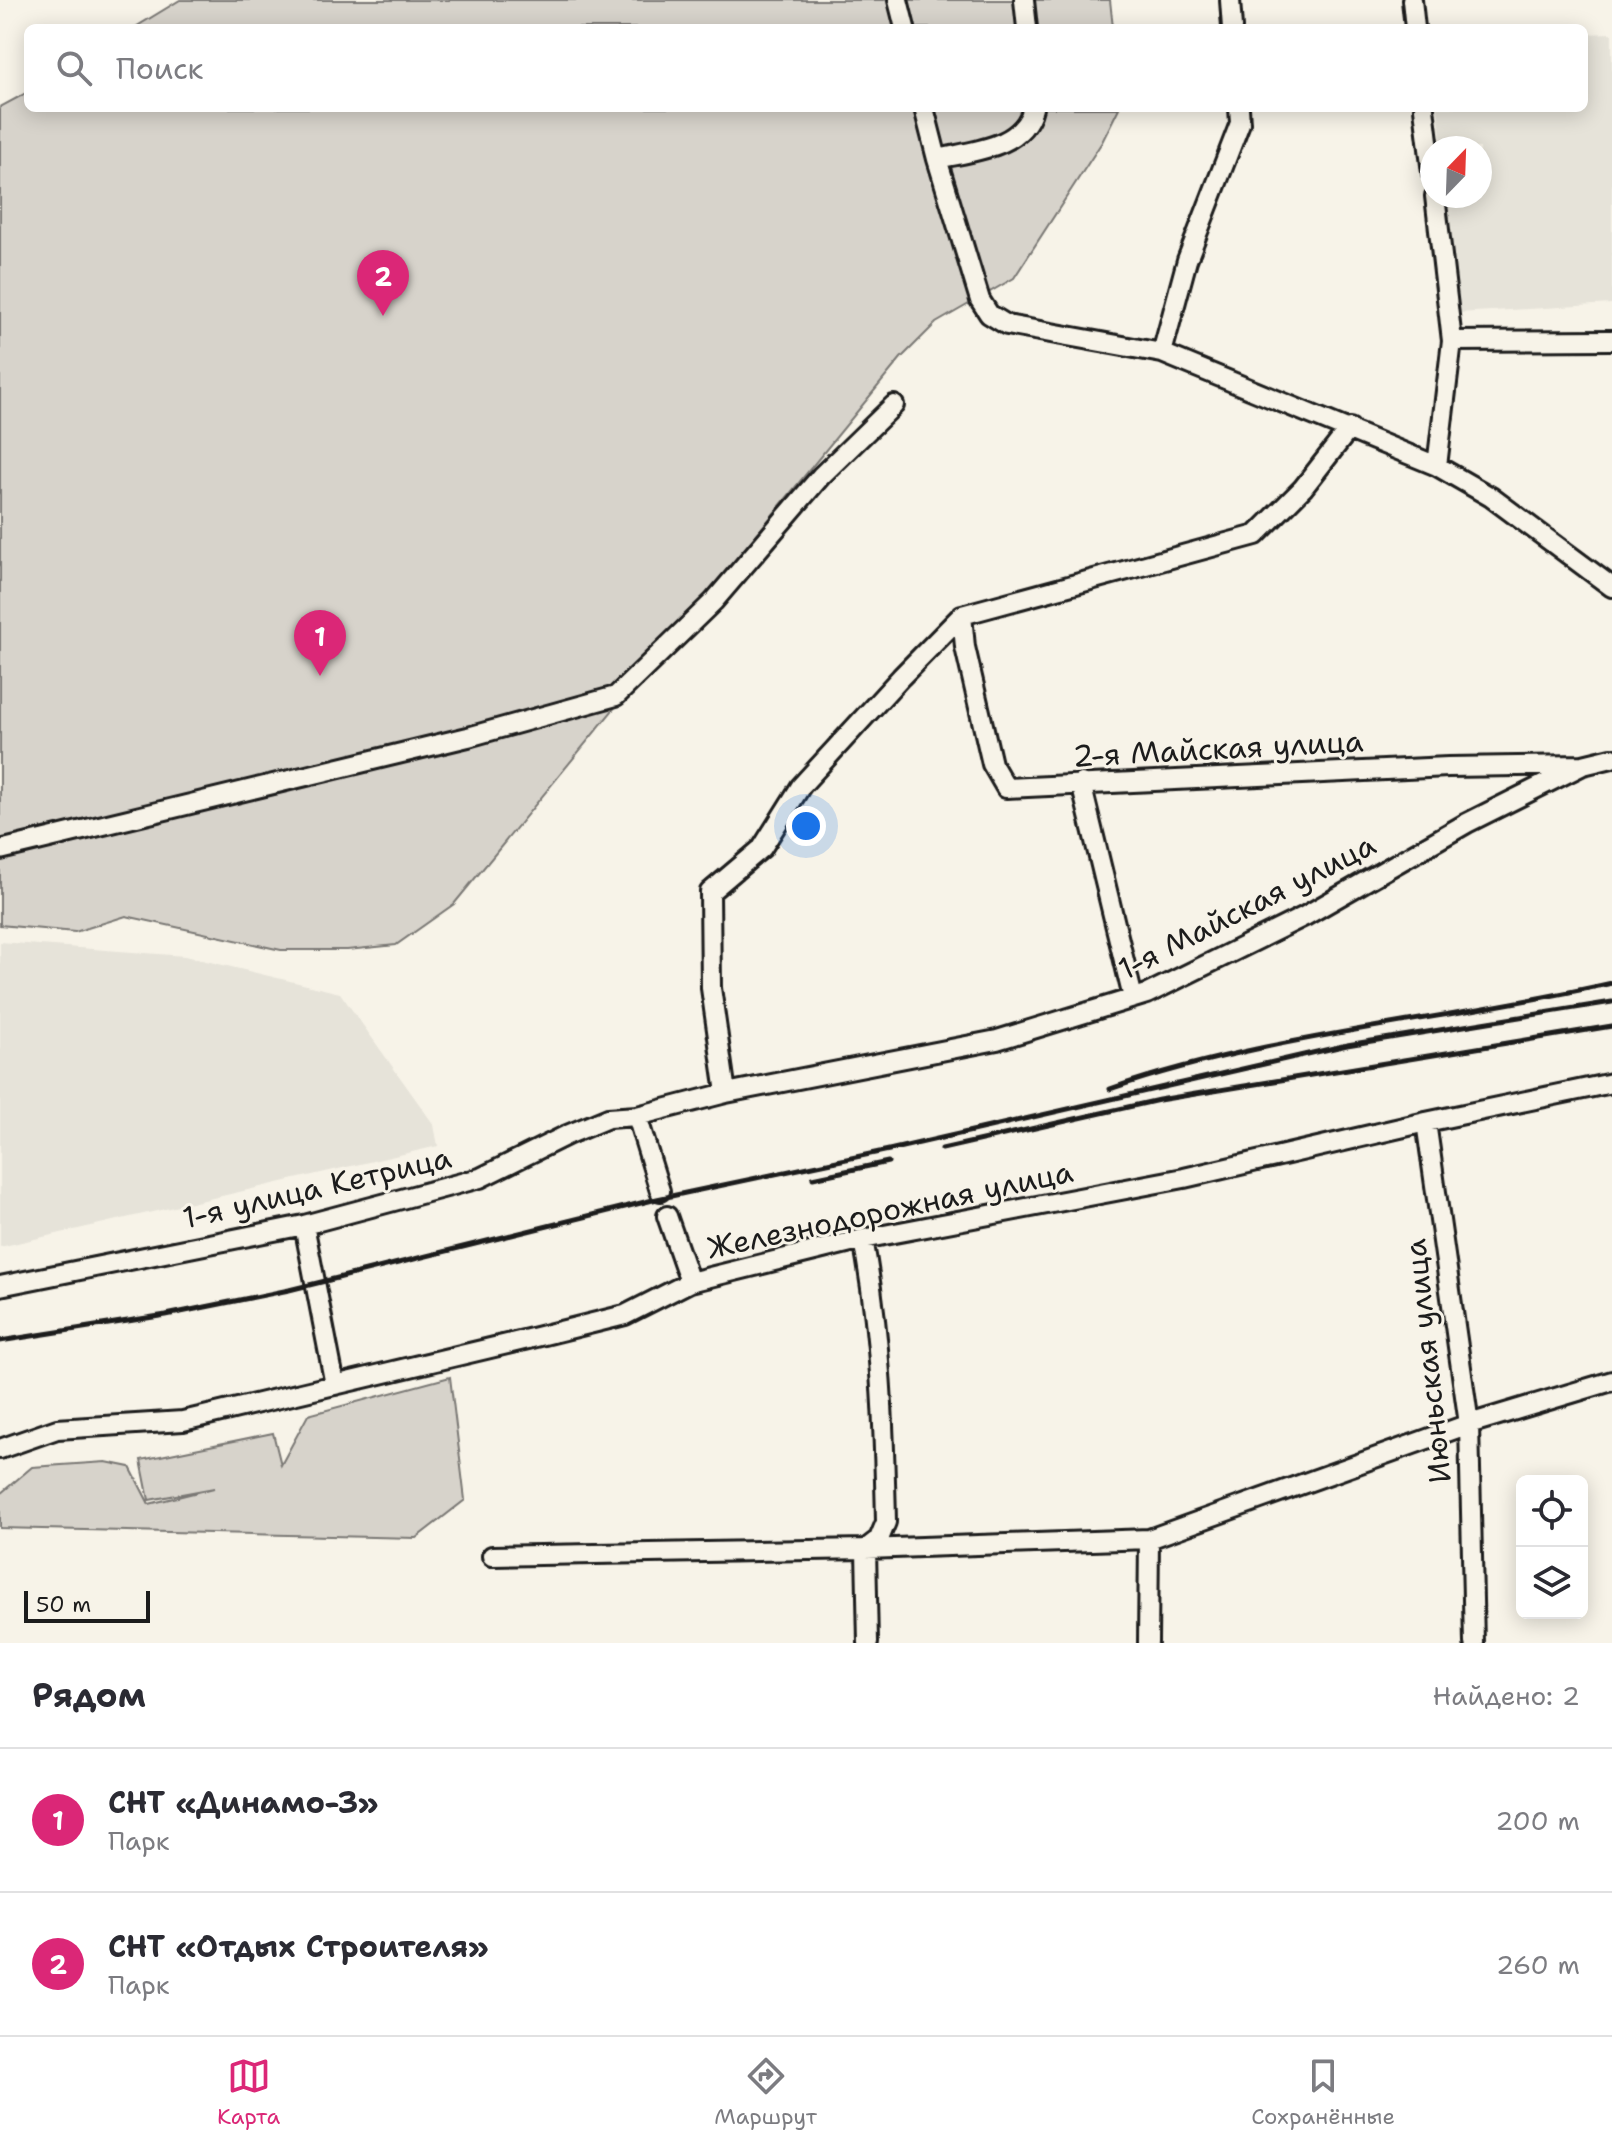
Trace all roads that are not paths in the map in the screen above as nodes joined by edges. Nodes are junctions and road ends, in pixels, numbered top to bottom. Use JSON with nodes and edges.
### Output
{"nodes":[{"id":1,"x":898,"y":0,"type":"edge"},
{"id":2,"x":1024,"y":0,"type":"edge"},
{"id":3,"x":1230,"y":0,"type":"edge"},
{"id":4,"x":1412,"y":0,"type":"edge"},
{"id":5,"x":904,"y":24,"type":"edge"},
{"id":6,"x":1027,"y":24,"type":"edge"},
{"id":7,"x":1232,"y":24,"type":"edge"},
{"id":8,"x":1415,"y":24,"type":"edge"},
{"id":9,"x":925,"y":112,"type":"edge"},
{"id":10,"x":1031,"y":112,"type":"edge"},
{"id":11,"x":1239,"y":112,"type":"edge"},
{"id":12,"x":1424,"y":112,"type":"edge"},
{"id":13,"x":1427,"y":136,"type":"edge"},
{"id":14,"x":937,"y":159,"type":"junction"},
{"id":15,"x":1436,"y":208,"type":"edge"},
{"id":16,"x":1612,"y":340,"type":"edge"},
{"id":17,"x":1452,"y":341,"type":"junction"},
{"id":18,"x":1162,"y":353,"type":"junction"},
{"id":19,"x":894,"y":405,"type":"dead end"},
{"id":20,"x":1350,"y":428,"type":"junction"},
{"id":21,"x":1437,"y":466,"type":"junction"},
{"id":22,"x":1612,"y":587,"type":"edge"},
{"id":23,"x":962,"y":615,"type":"junction"},
{"id":24,"x":1612,"y":758,"type":"edge"},
{"id":25,"x":1583,"y":765,"type":"junction"},
{"id":26,"x":1081,"y":783,"type":"junction"},
{"id":27,"x":0,"y":850,"type":"edge"},
{"id":28,"x":1133,"y":998,"type":"junction"},
{"id":29,"x":1612,"y":1083,"type":"edge"},
{"id":30,"x":726,"y":1093,"type":"junction"},
{"id":31,"x":637,"y":1116,"type":"junction"},
{"id":32,"x":1426,"y":1122,"type":"junction"},
{"id":33,"x":660,"y":1191,"type":"dead end"},
{"id":34,"x":667,"y":1216,"type":"dead end"},
{"id":35,"x":304,"y":1225,"type":"junction"},
{"id":36,"x":863,"y":1239,"type":"junction"},
{"id":37,"x":690,"y":1282,"type":"junction"},
{"id":38,"x":0,"y":1286,"type":"edge"},
{"id":39,"x":1612,"y":1381,"type":"edge"},
{"id":40,"x":335,"y":1385,"type":"junction"},
{"id":41,"x":1469,"y":1424,"type":"junction"},
{"id":42,"x":0,"y":1449,"type":"edge"},
{"id":43,"x":1149,"y":1539,"type":"junction"},
{"id":44,"x":866,"y":1549,"type":"junction"},
{"id":45,"x":492,"y":1556,"type":"dead end"},
{"id":46,"x":868,"y":1643,"type":"edge"},
{"id":47,"x":1148,"y":1643,"type":"edge"},
{"id":48,"x":1474,"y":1643,"type":"edge"}],
"edges":[{"from":1,"to":5,"type":"street"},
{"from":2,"to":6,"type":"street"},
{"from":3,"to":7,"type":"street"},
{"from":4,"to":8,"type":"street"},
{"from":9,"to":14,"type":"street"},
{"from":10,"to":14,"type":"street"},
{"from":11,"to":18,"type":"street"},
{"from":12,"to":13,"type":"street"},
{"from":14,"to":18,"type":"street"},
{"from":15,"to":17,"type":"street"},
{"from":16,"to":17,"type":"street"},
{"from":17,"to":21,"type":"street"},
{"from":18,"to":20,"type":"street"},
{"from":19,"to":27,"type":"street"},
{"from":20,"to":21,"type":"street"},
{"from":20,"to":23,"type":"street"},
{"from":21,"to":22,"type":"street"},
{"from":23,"to":26,"type":"street","name":"2-я Майская улица"},
{"from":23,"to":30,"type":"street"},
{"from":24,"to":25,"type":"street","name":"2-я Майская улица"},
{"from":25,"to":26,"type":"street","name":"2-я Майская улица"},
{"from":25,"to":28,"type":"street","name":"1-я Майская улица"},
{"from":26,"to":28,"type":"street"},
{"from":28,"to":30,"type":"street","name":"1-я Майская улица"},
{"from":29,"to":32,"type":"street","name":"Железнодорожная улица"},
{"from":30,"to":31,"type":"street","name":"1-я Майская улица"},
{"from":31,"to":33,"type":"street"},
{"from":31,"to":35,"type":"street","name":"1-я улица Кетрица"},
{"from":32,"to":36,"type":"street","name":"Железнодорожная улица"},
{"from":32,"to":41,"type":"street","name":"Июньская улица"},
{"from":34,"to":37,"type":"street"},
{"from":35,"to":38,"type":"street","name":"1-я улица Кетрица"},
{"from":35,"to":40,"type":"street"},
{"from":36,"to":37,"type":"street","name":"Железнодорожная улица"},
{"from":36,"to":44,"type":"street"},
{"from":37,"to":40,"type":"street","name":"Железнодорожная улица"},
{"from":39,"to":41,"type":"street"},
{"from":40,"to":42,"type":"street","name":"Железнодорожная улица"},
{"from":41,"to":43,"type":"street"},
{"from":41,"to":48,"type":"street","name":"Июньская улица"},
{"from":43,"to":44,"type":"street"},
{"from":43,"to":47,"type":"street"},
{"from":44,"to":45,"type":"street"},
{"from":44,"to":46,"type":"street"}]}
